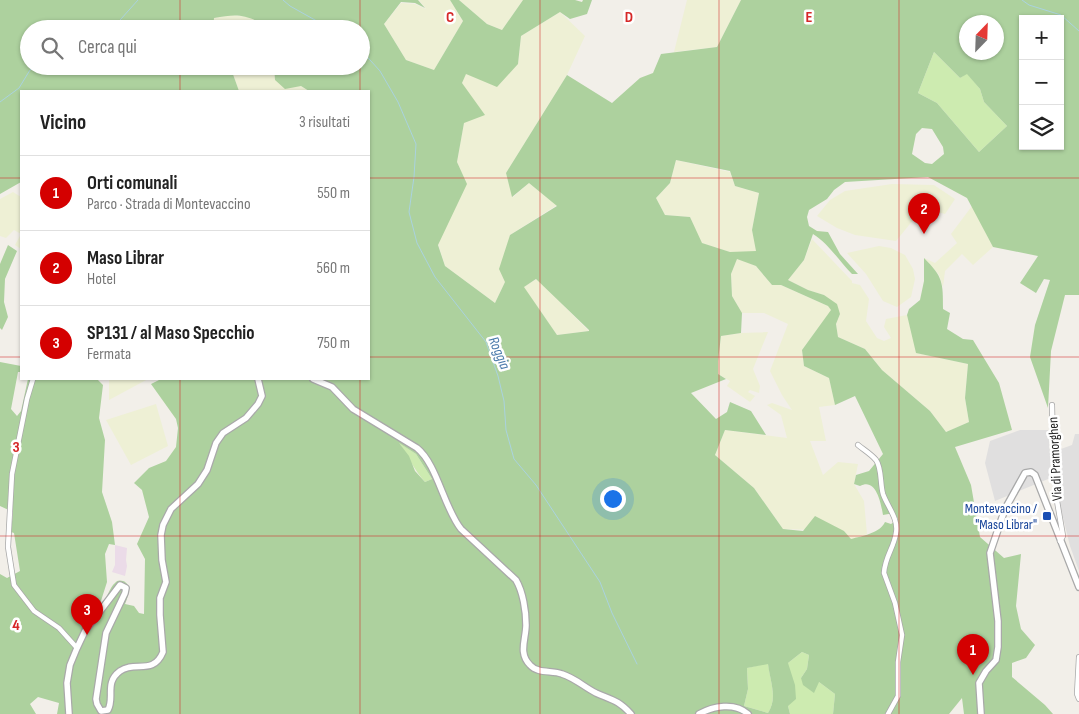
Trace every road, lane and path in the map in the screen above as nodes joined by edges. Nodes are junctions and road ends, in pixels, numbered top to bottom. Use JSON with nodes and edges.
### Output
{"nodes":[{"id":1,"x":33,"y":380,"type":"edge"},
{"id":2,"x":258,"y":380,"type":"edge"},
{"id":3,"x":315,"y":380,"type":"edge"},
{"id":4,"x":1052,"y":405,"type":"dead end"},
{"id":5,"x":858,"y":445,"type":"dead end"},
{"id":6,"x":1060,"y":541,"type":"junction"},
{"id":7,"x":1079,"y":587,"type":"edge"},
{"id":8,"x":77,"y":648,"type":"junction"},
{"id":9,"x":1079,"y":657,"type":"edge"},
{"id":10,"x":1079,"y":699,"type":"edge"},
{"id":11,"x":69,"y":714,"type":"edge"},
{"id":12,"x":631,"y":714,"type":"edge"},
{"id":13,"x":699,"y":714,"type":"edge"},
{"id":14,"x":748,"y":714,"type":"edge"},
{"id":15,"x":888,"y":714,"type":"edge"},
{"id":16,"x":981,"y":714,"type":"edge"}],
"edges":[{"from":1,"to":8,"type":"street"},
{"from":2,"to":8,"type":"street"},
{"from":3,"to":12,"type":"street"},
{"from":4,"to":6,"type":"street","name":"Via di Pramorghen"},
{"from":5,"to":15,"type":"street"},
{"from":6,"to":7,"type":"street"},
{"from":6,"to":16,"type":"street"},
{"from":8,"to":11,"type":"street"},
{"from":9,"to":10,"type":"street"},
{"from":13,"to":14,"type":"street"}]}
